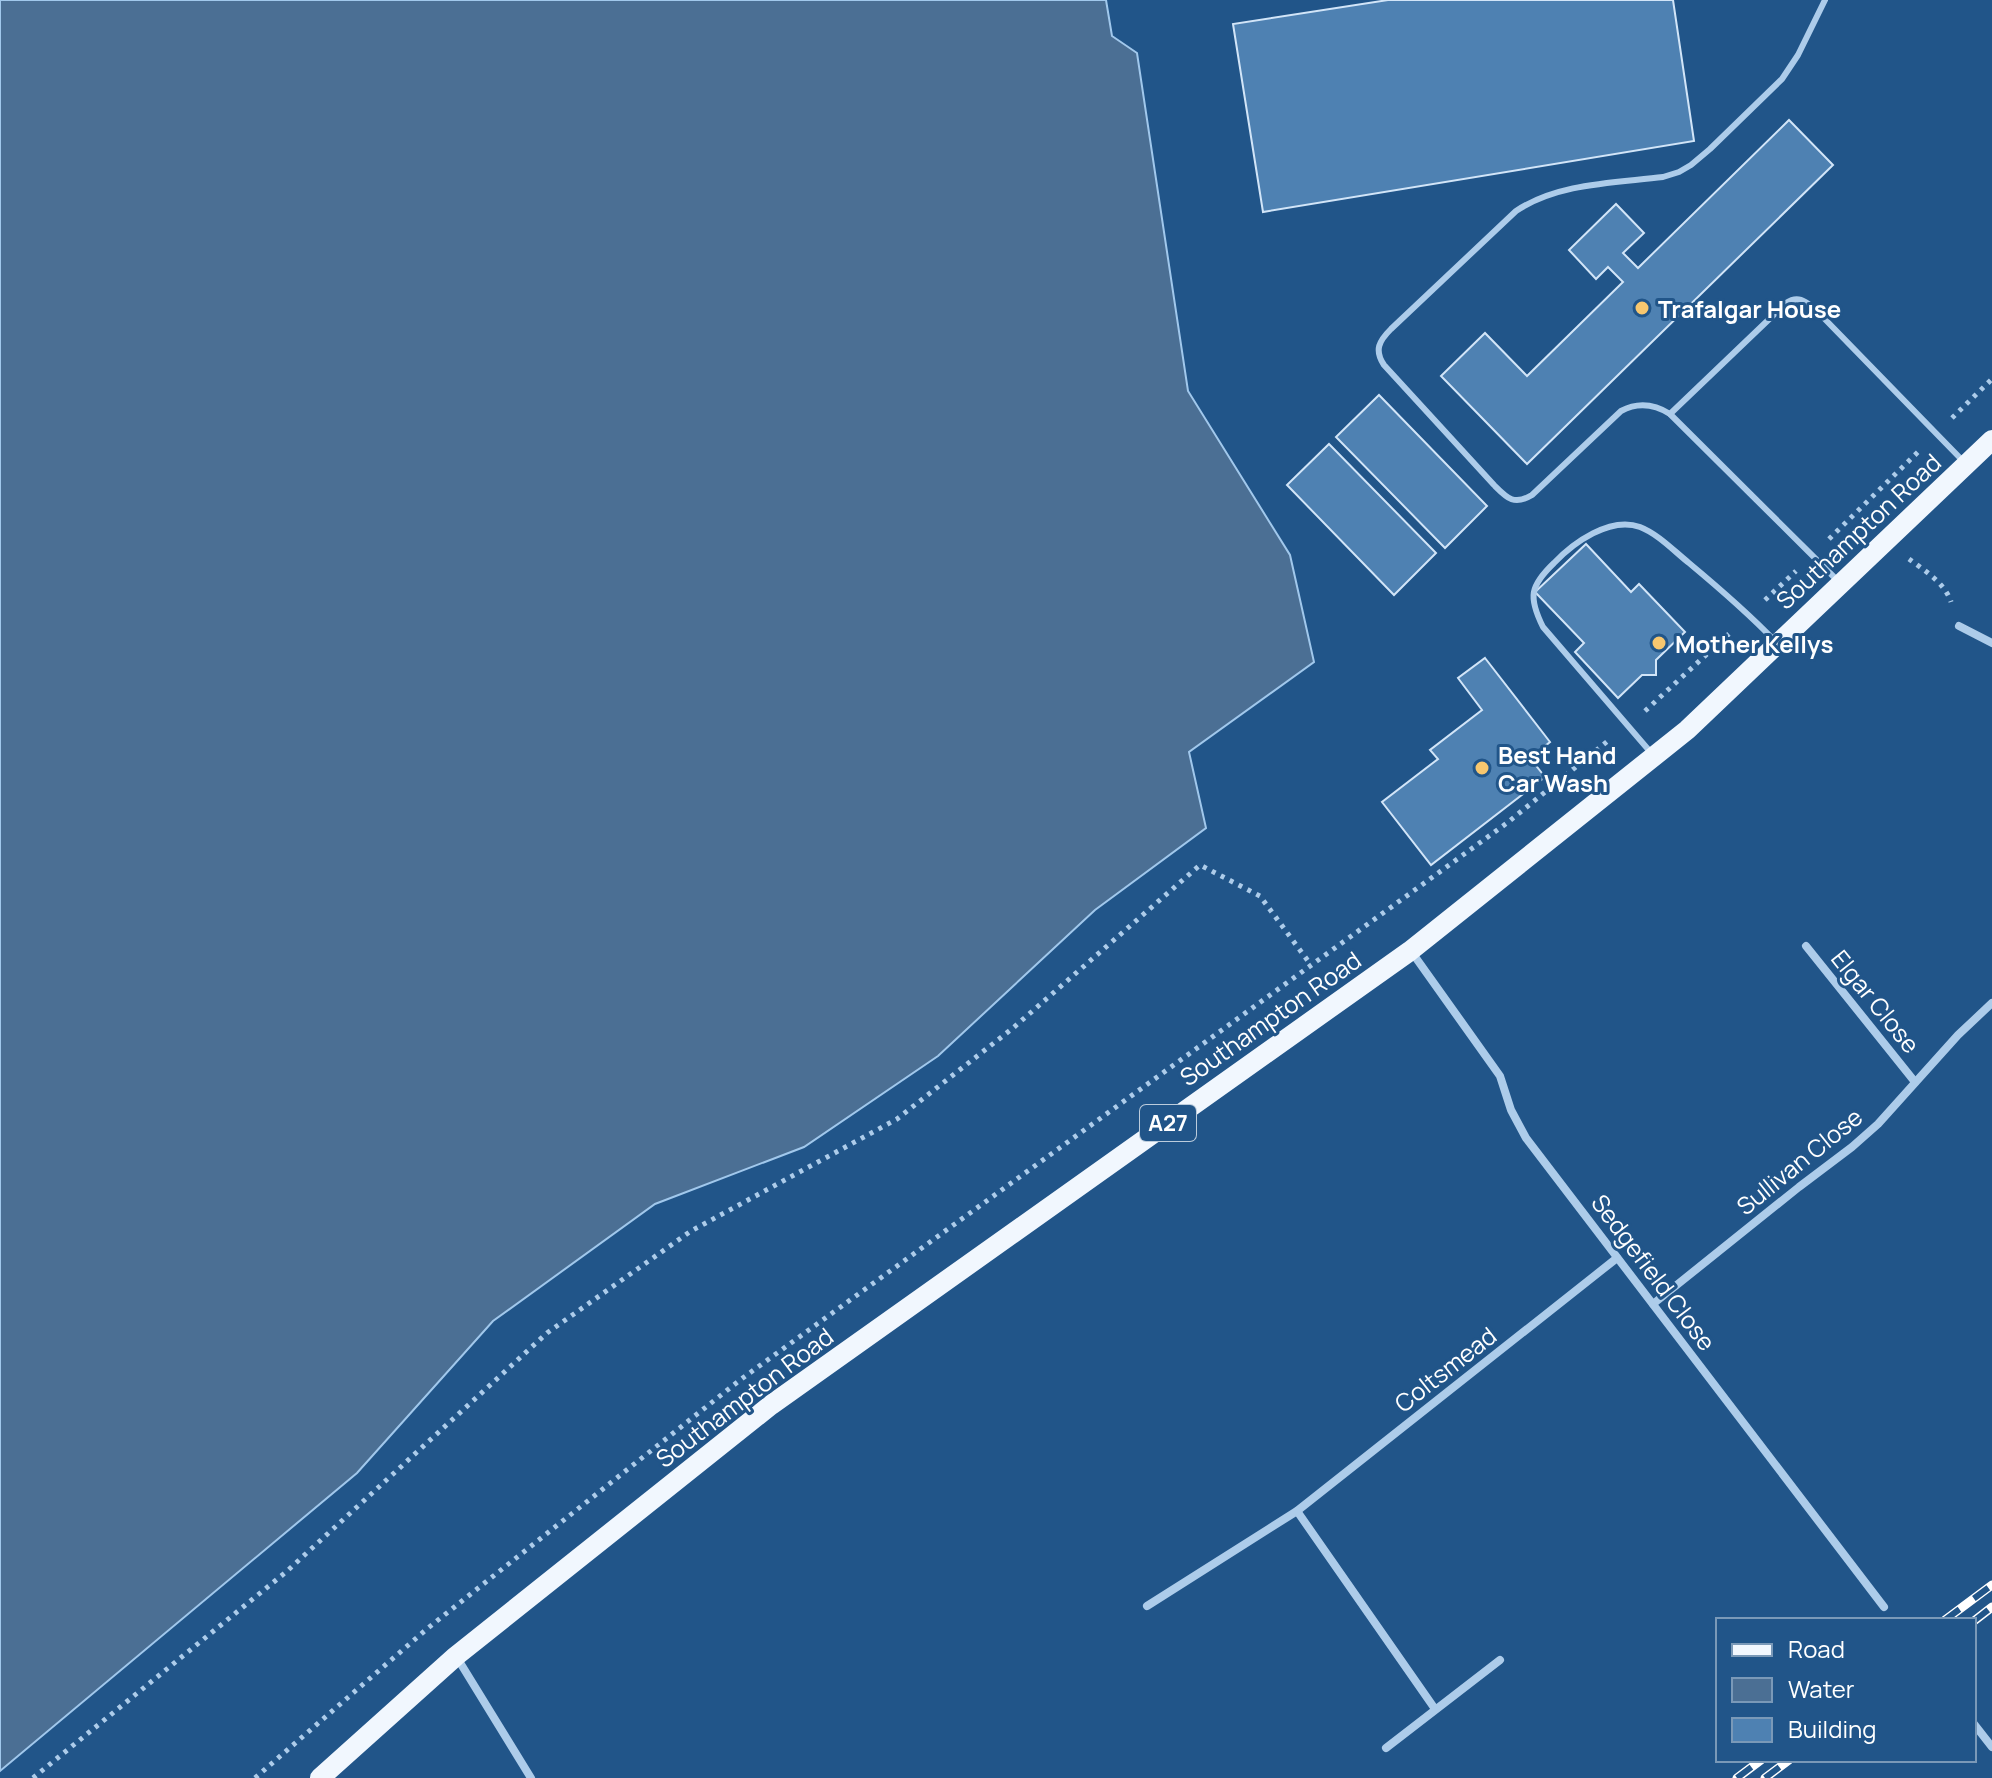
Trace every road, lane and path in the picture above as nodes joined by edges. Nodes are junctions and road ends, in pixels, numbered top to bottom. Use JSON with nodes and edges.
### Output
{"nodes":[{"id":1,"x":1825,"y":0,"type":"edge"},
{"id":2,"x":1992,"y":379,"type":"edge"},
{"id":3,"x":1670,"y":414,"type":"junction"},
{"id":4,"x":1936,"y":434,"type":"junction"},
{"id":5,"x":1992,"y":440,"type":"edge"},
{"id":6,"x":1966,"y":464,"type":"junction"},
{"id":7,"x":1887,"y":540,"type":"junction"},
{"id":8,"x":1811,"y":555,"type":"junction"},
{"id":9,"x":1841,"y":583,"type":"junction"},
{"id":10,"x":1750,"y":614,"type":"junction"},
{"id":11,"x":1959,"y":626,"type":"joint"},
{"id":12,"x":1778,"y":643,"type":"junction"},
{"id":13,"x":1992,"y":643,"type":"edge"},
{"id":14,"x":1627,"y":725,"type":"junction"},
{"id":15,"x":1653,"y":756,"type":"junction"},
{"id":16,"x":1806,"y":946,"type":"dead end"},
{"id":17,"x":1410,"y":951,"type":"junction"},
{"id":18,"x":1992,"y":1003,"type":"edge"},
{"id":19,"x":1915,"y":1082,"type":"junction"},
{"id":20,"x":1617,"y":1258,"type":"junction"},
{"id":21,"x":1653,"y":1304,"type":"junction"},
{"id":22,"x":1297,"y":1511,"type":"junction"},
{"id":23,"x":1147,"y":1606,"type":"dead end"},
{"id":24,"x":1884,"y":1607,"type":"dead end"},
{"id":25,"x":456,"y":1656,"type":"junction"},
{"id":26,"x":1500,"y":1660,"type":"dead end"},
{"id":27,"x":1435,"y":1709,"type":"junction"},
{"id":28,"x":1976,"y":1727,"type":"edge"},
{"id":29,"x":1992,"y":1747,"type":"edge"},
{"id":30,"x":1386,"y":1748,"type":"dead end"},
{"id":31,"x":33,"y":1778,"type":"edge"},
{"id":32,"x":320,"y":1778,"type":"edge"},
{"id":33,"x":531,"y":1778,"type":"edge"}],
"edges":[{"from":1,"to":3,"type":"lane"},
{"from":2,"to":4,"type":"path"},
{"from":3,"to":4,"type":"lane"},
{"from":3,"to":8,"type":"lane"},
{"from":4,"to":6,"type":"lane"},
{"from":4,"to":8,"type":"path"},
{"from":5,"to":6,"type":"main road","name":"Southampton Road","number":"A27"},
{"from":6,"to":7,"type":"main road","name":"Southampton Road","number":"A27"},
{"from":7,"to":9,"type":"main road","name":"Southampton Road","number":"A27"},
{"from":7,"to":11,"type":"path"},
{"from":8,"to":9,"type":"lane"},
{"from":8,"to":10,"type":"path"},
{"from":9,"to":12,"type":"main road","name":"Southampton Road","number":"A27"},
{"from":10,"to":12,"type":"lane"},
{"from":10,"to":14,"type":"path"},
{"from":10,"to":14,"type":"lane"},
{"from":11,"to":13,"type":"street"},
{"from":12,"to":15,"type":"main road","name":"Southampton Road","number":"A27"},
{"from":14,"to":15,"type":"lane"},
{"from":14,"to":31,"type":"path"},
{"from":15,"to":17,"type":"main road","name":"Southampton Road","number":"A27"},
{"from":16,"to":19,"type":"street","name":"Elgar Close"},
{"from":17,"to":20,"type":"street","name":"Sedgefield Close"},
{"from":17,"to":25,"type":"main road","name":"Southampton Road","number":"A27"},
{"from":18,"to":19,"type":"street","name":"Sullivan Close"},
{"from":19,"to":21,"type":"street","name":"Sullivan Close"},
{"from":20,"to":21,"type":"street","name":"Sedgefield Close"},
{"from":20,"to":22,"type":"street","name":"Coltsmead"},
{"from":21,"to":24,"type":"street","name":"Sedgefield Close"},
{"from":22,"to":23,"type":"street","name":"Coltsmead"},
{"from":22,"to":27,"type":"street"},
{"from":25,"to":32,"type":"main road","name":"Southampton Road","number":"A27"},
{"from":25,"to":33,"type":"street"},
{"from":26,"to":27,"type":"street"},
{"from":27,"to":30,"type":"street"},
{"from":28,"to":29,"type":"street"}]}
